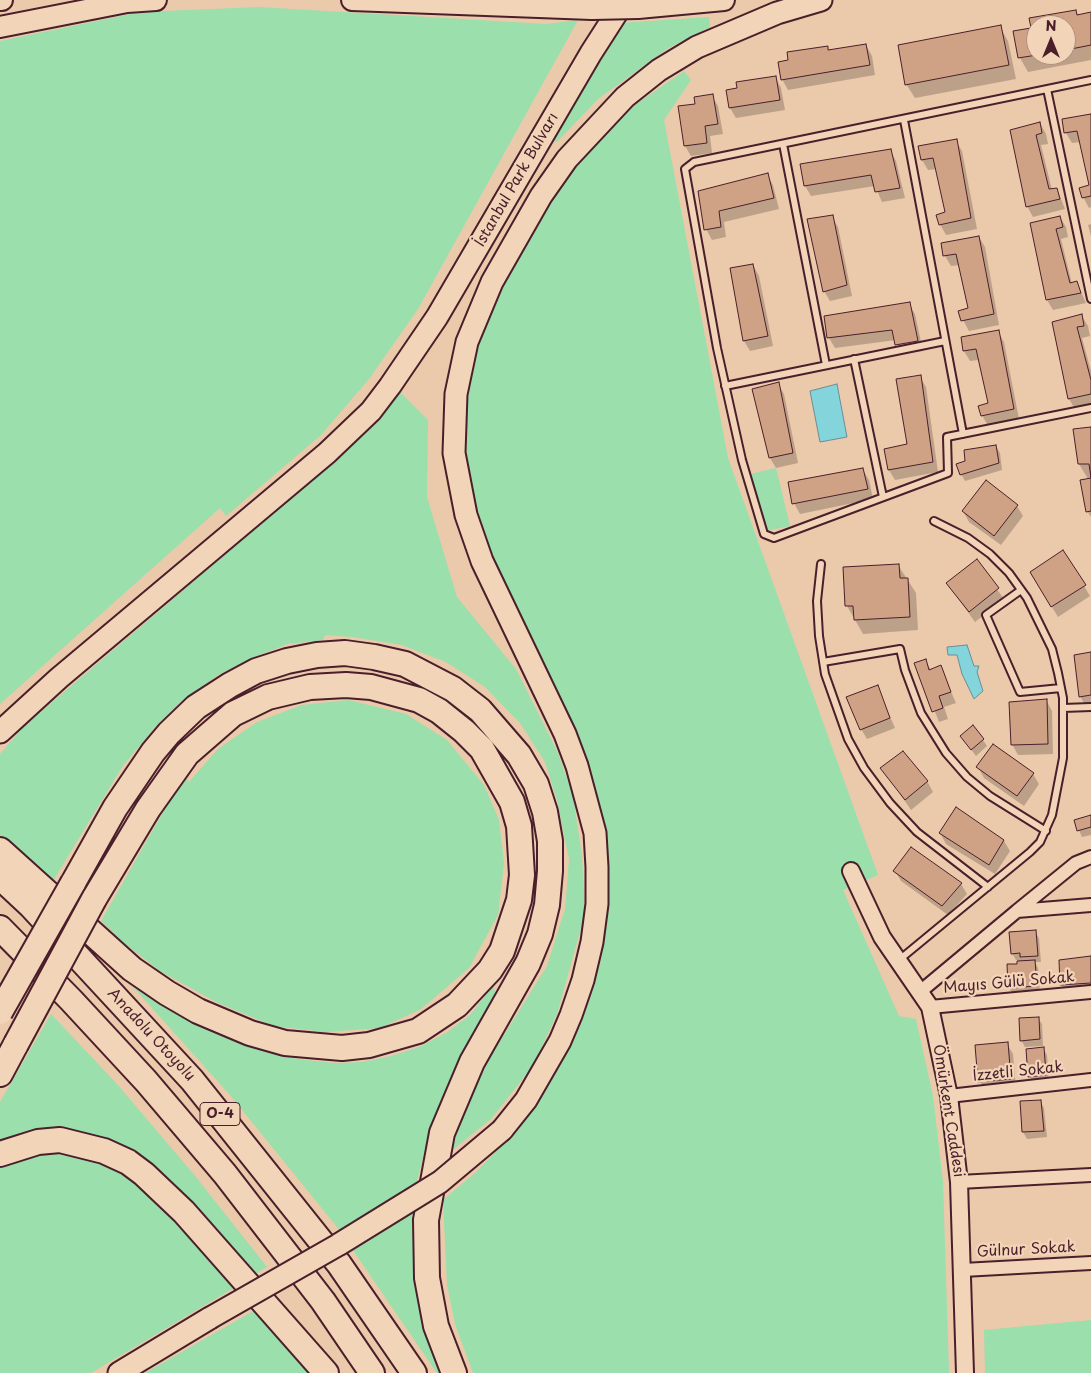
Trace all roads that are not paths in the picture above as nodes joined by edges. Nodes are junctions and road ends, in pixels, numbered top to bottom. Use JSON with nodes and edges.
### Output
{"nodes":[{"id":1,"x":156,"y":0,"type":"edge"},
{"id":2,"x":352,"y":0,"type":"edge"},
{"id":3,"x":724,"y":0,"type":"edge"},
{"id":4,"x":821,"y":0,"type":"edge"},
{"id":5,"x":631,"y":4,"type":"edge"},
{"id":6,"x":0,"y":27,"type":"edge"},
{"id":7,"x":1091,"y":80,"type":"edge"},
{"id":8,"x":1047,"y":89,"type":"junction"},
{"id":9,"x":904,"y":120,"type":"junction"},
{"id":10,"x":783,"y":144,"type":"junction"},
{"id":11,"x":1088,"y":274,"type":"edge"},
{"id":12,"x":1091,"y":299,"type":"edge"},
{"id":13,"x":946,"y":340,"type":"junction"},
{"id":14,"x":854,"y":360,"type":"junction"},
{"id":15,"x":826,"y":365,"type":"junction"},
{"id":16,"x":725,"y":386,"type":"junction"},
{"id":17,"x":1091,"y":408,"type":"edge"},
{"id":18,"x":963,"y":434,"type":"junction"},
{"id":19,"x":883,"y":497,"type":"junction"},
{"id":20,"x":934,"y":521,"type":"dead end"},
{"id":21,"x":821,"y":564,"type":"dead end"},
{"id":22,"x":1021,"y":590,"type":"junction"},
{"id":23,"x":823,"y":662,"type":"junction"},
{"id":24,"x":1061,"y":688,"type":"junction"},
{"id":25,"x":1091,"y":707,"type":"edge"},
{"id":26,"x":1064,"y":708,"type":"junction"},
{"id":27,"x":0,"y":732,"type":"edge"},
{"id":28,"x":1046,"y":831,"type":"junction"},
{"id":29,"x":0,"y":850,"type":"edge"},
{"id":30,"x":1091,"y":857,"type":"edge"},
{"id":31,"x":852,"y":871,"type":"dead end"},
{"id":32,"x":0,"y":877,"type":"edge"},
{"id":33,"x":988,"y":887,"type":"junction"},
{"id":34,"x":1091,"y":905,"type":"edge"},
{"id":35,"x":1017,"y":911,"type":"junction"},
{"id":36,"x":0,"y":928,"type":"edge"},
{"id":37,"x":898,"y":961,"type":"junction"},
{"id":38,"x":921,"y":991,"type":"junction"},
{"id":39,"x":1091,"y":992,"type":"edge"},
{"id":40,"x":930,"y":1007,"type":"junction"},
{"id":41,"x":0,"y":1012,"type":"edge"},
{"id":42,"x":0,"y":1074,"type":"edge"},
{"id":43,"x":1091,"y":1080,"type":"edge"},
{"id":44,"x":949,"y":1096,"type":"junction"},
{"id":45,"x":0,"y":1154,"type":"edge"},
{"id":46,"x":1091,"y":1175,"type":"edge"},
{"id":47,"x":959,"y":1182,"type":"junction"},
{"id":48,"x":1091,"y":1263,"type":"edge"},
{"id":49,"x":963,"y":1270,"type":"junction"},
{"id":50,"x":119,"y":1373,"type":"edge"},
{"id":51,"x":326,"y":1373,"type":"edge"},
{"id":52,"x":372,"y":1373,"type":"edge"},
{"id":53,"x":414,"y":1373,"type":"edge"},
{"id":54,"x":454,"y":1373,"type":"edge"},
{"id":55,"x":965,"y":1373,"type":"edge"}],
"edges":[{"from":1,"to":6,"type":"main road"},
{"from":2,"to":5,"type":"main road","bridge":true},
{"from":3,"to":5,"type":"main road"},
{"from":4,"to":50,"type":"highway","bridge":true},
{"from":5,"to":27,"type":"highway","name":"İstanbul Park Bulvarı"},
{"from":7,"to":8,"type":"lane"},
{"from":8,"to":9,"type":"lane"},
{"from":8,"to":11,"type":"lane"},
{"from":9,"to":10,"type":"lane"},
{"from":9,"to":13,"type":"lane"},
{"from":10,"to":15,"type":"lane"},
{"from":10,"to":16,"type":"lane"},
{"from":11,"to":12,"type":"lane"},
{"from":13,"to":14,"type":"lane"},
{"from":13,"to":18,"type":"lane"},
{"from":14,"to":15,"type":"lane"},
{"from":14,"to":19,"type":"lane"},
{"from":15,"to":16,"type":"lane"},
{"from":16,"to":19,"type":"lane"},
{"from":17,"to":18,"type":"lane"},
{"from":18,"to":19,"type":"lane"},
{"from":20,"to":22,"type":"lane"},
{"from":21,"to":23,"type":"lane"},
{"from":22,"to":24,"type":"lane"},
{"from":22,"to":24,"type":"lane"},
{"from":23,"to":28,"type":"lane"},
{"from":23,"to":33,"type":"lane"},
{"from":24,"to":26,"type":"lane"},
{"from":25,"to":26,"type":"lane"},
{"from":26,"to":28,"type":"lane"},
{"from":28,"to":33,"type":"lane"},
{"from":29,"to":42,"type":"highway","bridge":true},
{"from":30,"to":35,"type":"street"},
{"from":31,"to":37,"type":"street","name":"Ömürkent Caddesi"},
{"from":32,"to":53,"type":"highway","name":"Anadolu Otoyolu","number":"O-4"},
{"from":33,"to":37,"type":"lane"},
{"from":34,"to":35,"type":"street"},
{"from":35,"to":38,"type":"street"},
{"from":36,"to":52,"type":"highway","number":"O-4"},
{"from":37,"to":38,"type":"street","name":"Ömürkent Caddesi"},
{"from":38,"to":40,"type":"street","name":"Ömürkent Caddesi"},
{"from":39,"to":40,"type":"street","name":"Mayıs Gülü Sokak"},
{"from":40,"to":44,"type":"street","name":"Ömürkent Caddesi"},
{"from":41,"to":54,"type":"highway","bridge":true},
{"from":43,"to":44,"type":"street","name":"İzzetli Sokak"},
{"from":44,"to":47,"type":"street","name":"Ömürkent Caddesi"},
{"from":45,"to":51,"type":"highway"},
{"from":46,"to":47,"type":"street"},
{"from":47,"to":49,"type":"street","name":"Ömürkent Caddesi"},
{"from":48,"to":49,"type":"street","name":"Gülnur Sokak"},
{"from":49,"to":55,"type":"street","name":"Ömürkent Caddesi"}]}
